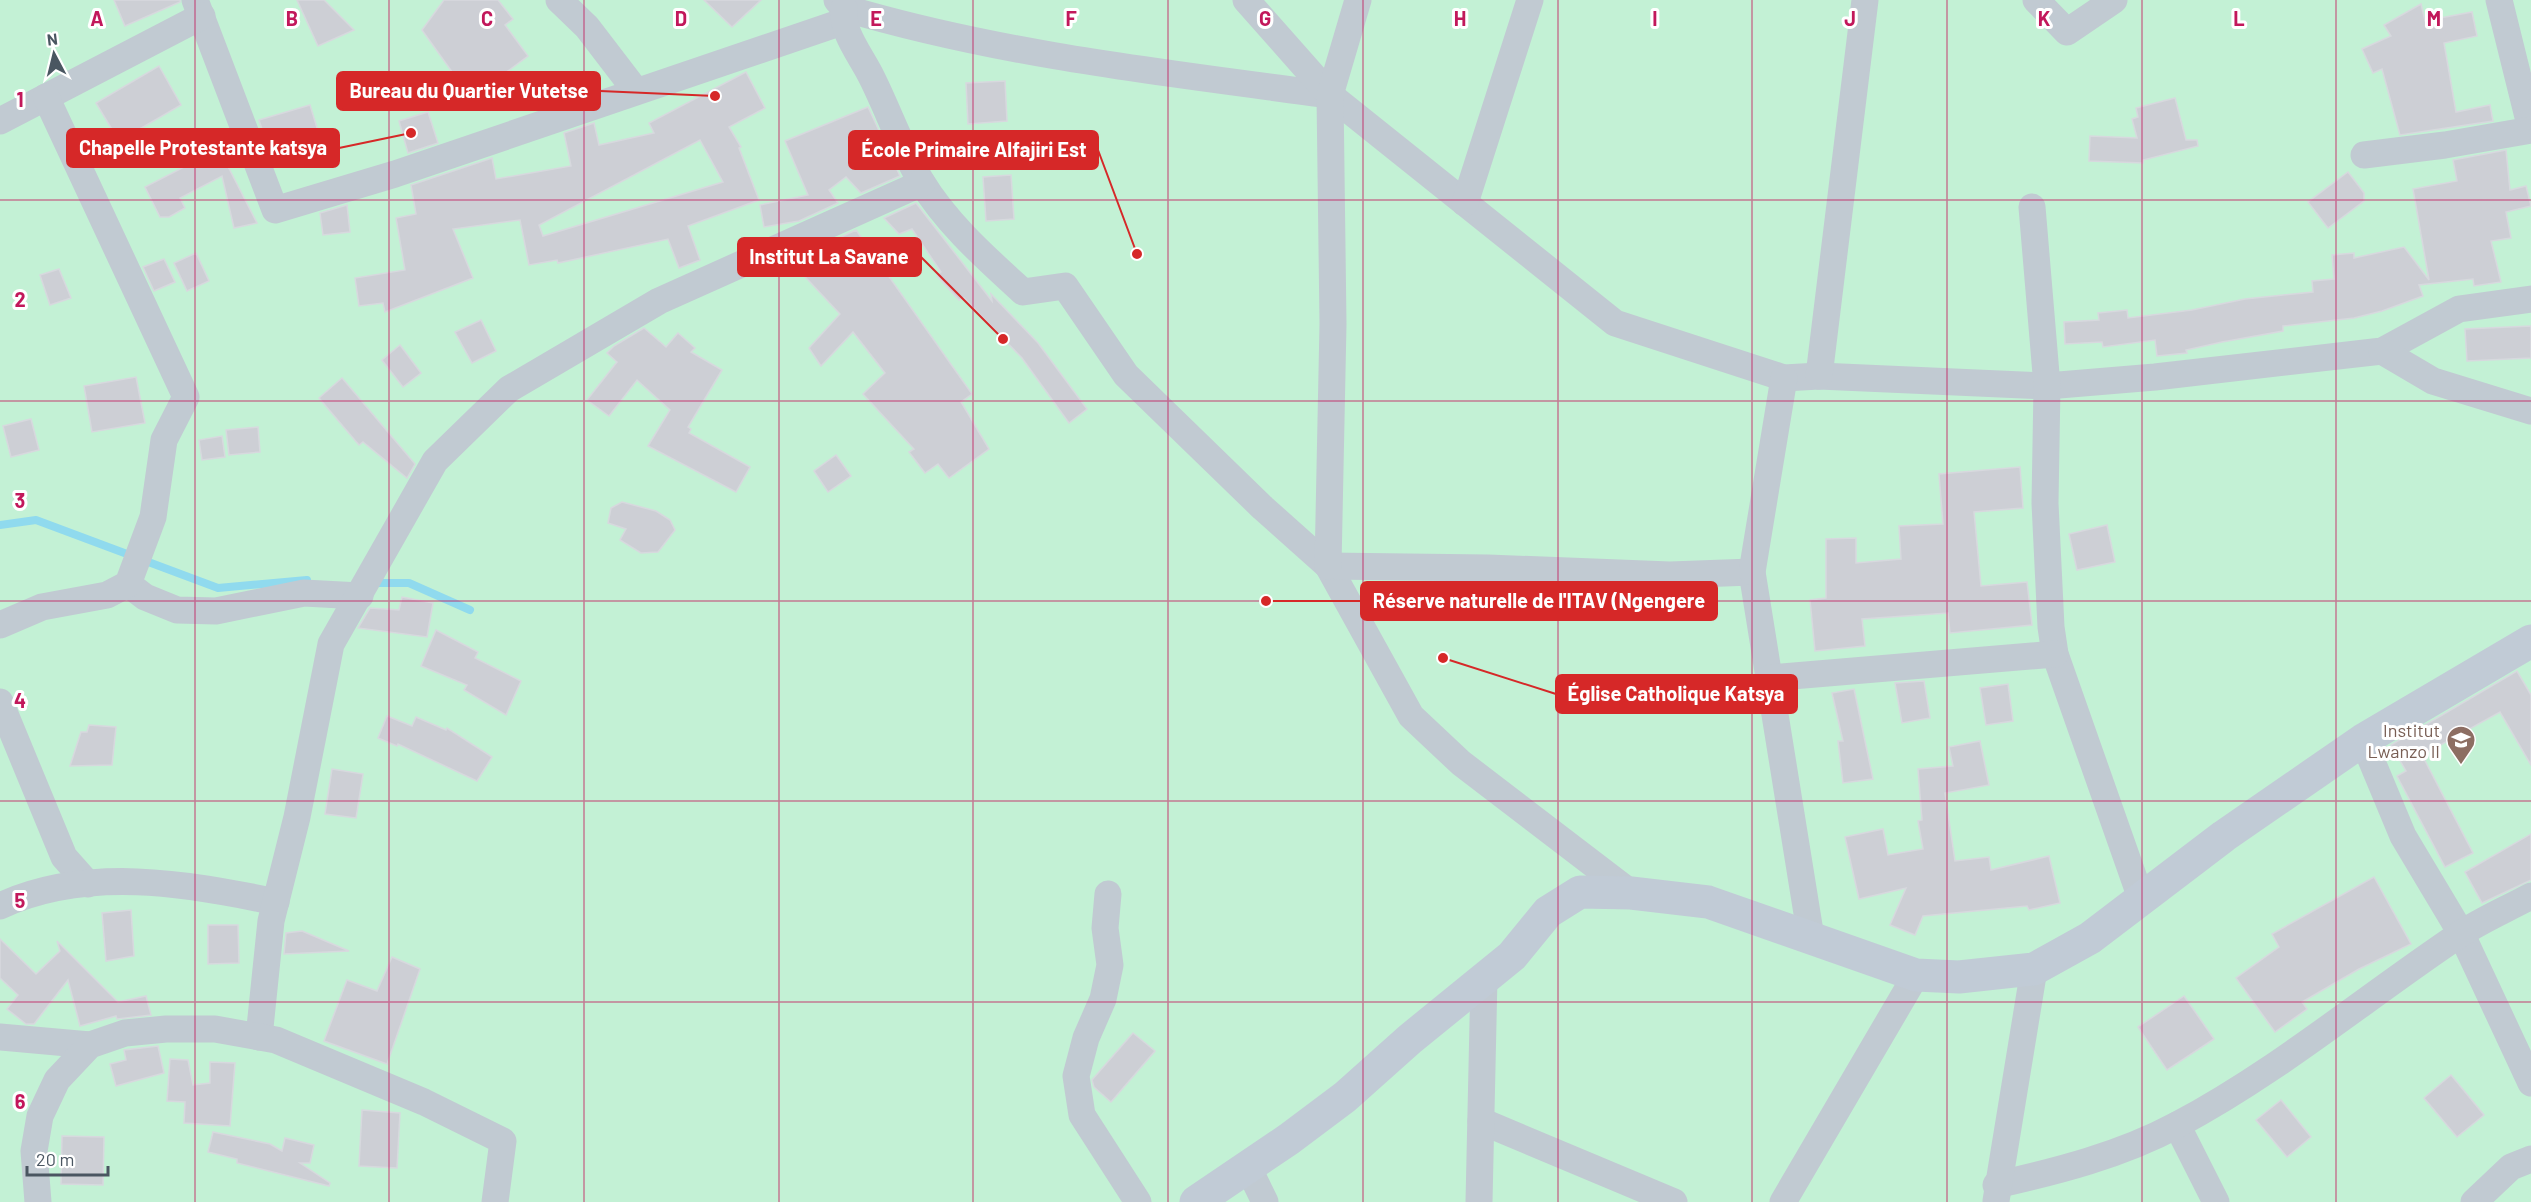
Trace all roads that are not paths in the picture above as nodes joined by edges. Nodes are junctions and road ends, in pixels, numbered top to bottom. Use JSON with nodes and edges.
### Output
{"nodes":[{"id":1,"x":559,"y":0,"type":"edge"},
{"id":2,"x":1246,"y":0,"type":"edge"},
{"id":3,"x":1358,"y":0,"type":"edge"},
{"id":4,"x":1530,"y":0,"type":"edge"},
{"id":5,"x":1865,"y":0,"type":"edge"},
{"id":6,"x":2036,"y":0,"type":"edge"},
{"id":7,"x":2114,"y":0,"type":"edge"},
{"id":8,"x":2499,"y":0,"type":"edge"},
{"id":9,"x":199,"y":8,"type":"edge"},
{"id":10,"x":841,"y":10,"type":"edge"},
{"id":11,"x":636,"y":91,"type":"junction"},
{"id":12,"x":1330,"y":95,"type":"junction"},
{"id":13,"x":46,"y":97,"type":"junction"},
{"id":14,"x":0,"y":121,"type":"edge"},
{"id":15,"x":2531,"y":129,"type":"edge"},
{"id":16,"x":2364,"y":155,"type":"dead end"},
{"id":17,"x":922,"y":183,"type":"junction"},
{"id":18,"x":1465,"y":203,"type":"junction"},
{"id":19,"x":2032,"y":207,"type":"dead end"},
{"id":20,"x":2531,"y":299,"type":"edge"},
{"id":21,"x":2382,"y":351,"type":"junction"},
{"id":22,"x":1819,"y":376,"type":"junction"},
{"id":23,"x":1784,"y":378,"type":"junction"},
{"id":24,"x":2047,"y":386,"type":"junction"},
{"id":25,"x":2531,"y":411,"type":"edge"},
{"id":26,"x":1328,"y":566,"type":"junction"},
{"id":27,"x":1752,"y":572,"type":"junction"},
{"id":28,"x":128,"y":584,"type":"junction"},
{"id":29,"x":360,"y":596,"type":"junction"},
{"id":30,"x":0,"y":625,"type":"edge"},
{"id":31,"x":2531,"y":641,"type":"edge"},
{"id":32,"x":2055,"y":654,"type":"junction"},
{"id":33,"x":1770,"y":678,"type":"junction"},
{"id":34,"x":0,"y":702,"type":"edge"},
{"id":35,"x":2363,"y":740,"type":"junction"},
{"id":36,"x":88,"y":884,"type":"junction"},
{"id":37,"x":1631,"y":893,"type":"junction"},
{"id":38,"x":1108,"y":894,"type":"dead end"},
{"id":39,"x":2531,"y":896,"type":"edge"},
{"id":40,"x":2142,"y":901,"type":"junction"},
{"id":41,"x":276,"y":902,"type":"junction"},
{"id":42,"x":0,"y":906,"type":"edge"},
{"id":43,"x":2461,"y":933,"type":"junction"},
{"id":44,"x":1811,"y":938,"type":"junction"},
{"id":45,"x":2034,"y":969,"type":"junction"},
{"id":46,"x":1916,"y":975,"type":"junction"},
{"id":47,"x":1484,"y":977,"type":"junction"},
{"id":48,"x":0,"y":1037,"type":"edge"},
{"id":49,"x":259,"y":1037,"type":"junction"},
{"id":50,"x":90,"y":1045,"type":"junction"},
{"id":51,"x":2531,"y":1083,"type":"edge"},
{"id":52,"x":1481,"y":1121,"type":"junction"},
{"id":53,"x":2177,"y":1125,"type":"junction"},
{"id":54,"x":2531,"y":1159,"type":"edge"},
{"id":55,"x":1248,"y":1167,"type":"junction"},
{"id":56,"x":1996,"y":1194,"type":"edge"},
{"id":57,"x":38,"y":1202,"type":"edge"},
{"id":58,"x":495,"y":1202,"type":"edge"},
{"id":59,"x":1138,"y":1202,"type":"edge"},
{"id":60,"x":1196,"y":1202,"type":"edge"},
{"id":61,"x":1265,"y":1202,"type":"edge"},
{"id":62,"x":1479,"y":1202,"type":"edge"},
{"id":63,"x":1674,"y":1202,"type":"edge"},
{"id":64,"x":1783,"y":1202,"type":"edge"},
{"id":65,"x":2216,"y":1202,"type":"edge"},
{"id":66,"x":2474,"y":1202,"type":"edge"}],
"edges":[{"from":1,"to":11,"type":"street"},
{"from":2,"to":12,"type":"street"},
{"from":3,"to":12,"type":"street"},
{"from":4,"to":18,"type":"street"},
{"from":5,"to":22,"type":"street"},
{"from":6,"to":7,"type":"street"},
{"from":8,"to":15,"type":"street"},
{"from":9,"to":11,"type":"street"},
{"from":9,"to":13,"type":"street"},
{"from":10,"to":11,"type":"street"},
{"from":10,"to":12,"type":"street"},
{"from":10,"to":17,"type":"street"},
{"from":12,"to":18,"type":"street"},
{"from":12,"to":26,"type":"street"},
{"from":13,"to":14,"type":"street"},
{"from":13,"to":28,"type":"street"},
{"from":15,"to":16,"type":"street"},
{"from":17,"to":26,"type":"street"},
{"from":17,"to":29,"type":"street"},
{"from":18,"to":23,"type":"street"},
{"from":19,"to":24,"type":"street"},
{"from":20,"to":21,"type":"street"},
{"from":21,"to":24,"type":"street"},
{"from":21,"to":25,"type":"street"},
{"from":22,"to":23,"type":"street"},
{"from":22,"to":24,"type":"street"},
{"from":23,"to":27,"type":"street"},
{"from":24,"to":32,"type":"street"},
{"from":26,"to":27,"type":"street"},
{"from":26,"to":37,"type":"street"},
{"from":27,"to":33,"type":"street"},
{"from":28,"to":29,"type":"street"},
{"from":28,"to":30,"type":"street"},
{"from":29,"to":41,"type":"street"},
{"from":31,"to":35,"type":"street"},
{"from":32,"to":33,"type":"street"},
{"from":32,"to":40,"type":"street"},
{"from":33,"to":44,"type":"street"},
{"from":34,"to":36,"type":"street"},
{"from":35,"to":40,"type":"street"},
{"from":35,"to":43,"type":"street"},
{"from":36,"to":41,"type":"street"},
{"from":36,"to":42,"type":"street"},
{"from":37,"to":44,"type":"street"},
{"from":37,"to":47,"type":"street"},
{"from":38,"to":59,"type":"street"},
{"from":39,"to":43,"type":"street"},
{"from":40,"to":45,"type":"street"},
{"from":41,"to":49,"type":"street"},
{"from":43,"to":51,"type":"street"},
{"from":43,"to":53,"type":"street"},
{"from":44,"to":46,"type":"street"},
{"from":45,"to":46,"type":"street"},
{"from":45,"to":56,"type":"street"},
{"from":46,"to":64,"type":"street"},
{"from":47,"to":52,"type":"street"},
{"from":47,"to":55,"type":"street"},
{"from":48,"to":50,"type":"street"},
{"from":49,"to":50,"type":"street"},
{"from":49,"to":58,"type":"street"},
{"from":50,"to":57,"type":"street"},
{"from":52,"to":62,"type":"street"},
{"from":52,"to":63,"type":"street"},
{"from":53,"to":56,"type":"street"},
{"from":53,"to":65,"type":"street"},
{"from":54,"to":66,"type":"street"},
{"from":55,"to":60,"type":"street"},
{"from":55,"to":61,"type":"street"}]}
